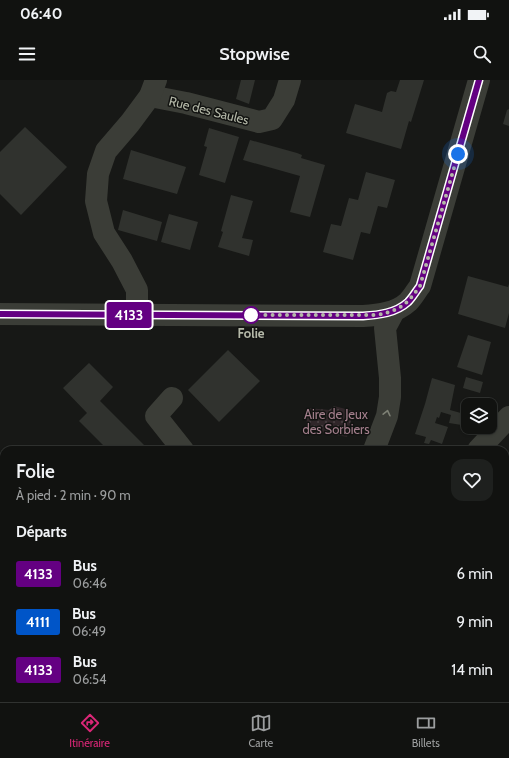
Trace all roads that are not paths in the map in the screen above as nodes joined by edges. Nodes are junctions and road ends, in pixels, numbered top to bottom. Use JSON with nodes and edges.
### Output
{"nodes":[{"id":1,"x":290,"y":80,"type":"edge"},
{"id":2,"x":479,"y":80,"type":"edge"},
{"id":3,"x":153,"y":88,"type":"edge"},
{"id":4,"x":394,"y":311,"type":"junction"},
{"id":5,"x":0,"y":314,"type":"edge"},
{"id":6,"x":137,"y":315,"type":"junction"},
{"id":7,"x":172,"y":398,"type":"dead end"},
{"id":8,"x":509,"y":417,"type":"edge"},
{"id":9,"x":180,"y":446,"type":"edge"},
{"id":10,"x":376,"y":446,"type":"edge"},
{"id":11,"x":482,"y":446,"type":"edge"}],
"edges":[{"from":1,"to":3,"type":"street","name":"Rue des Saules"},
{"from":2,"to":4,"type":"street"},
{"from":3,"to":6,"type":"street"},
{"from":4,"to":6,"type":"street"},
{"from":10,"to":4,"type":"street","one_way":true},
{"from":5,"to":6,"type":"street"},
{"from":7,"to":9,"type":"street"},
{"from":8,"to":11,"type":"street"}]}
